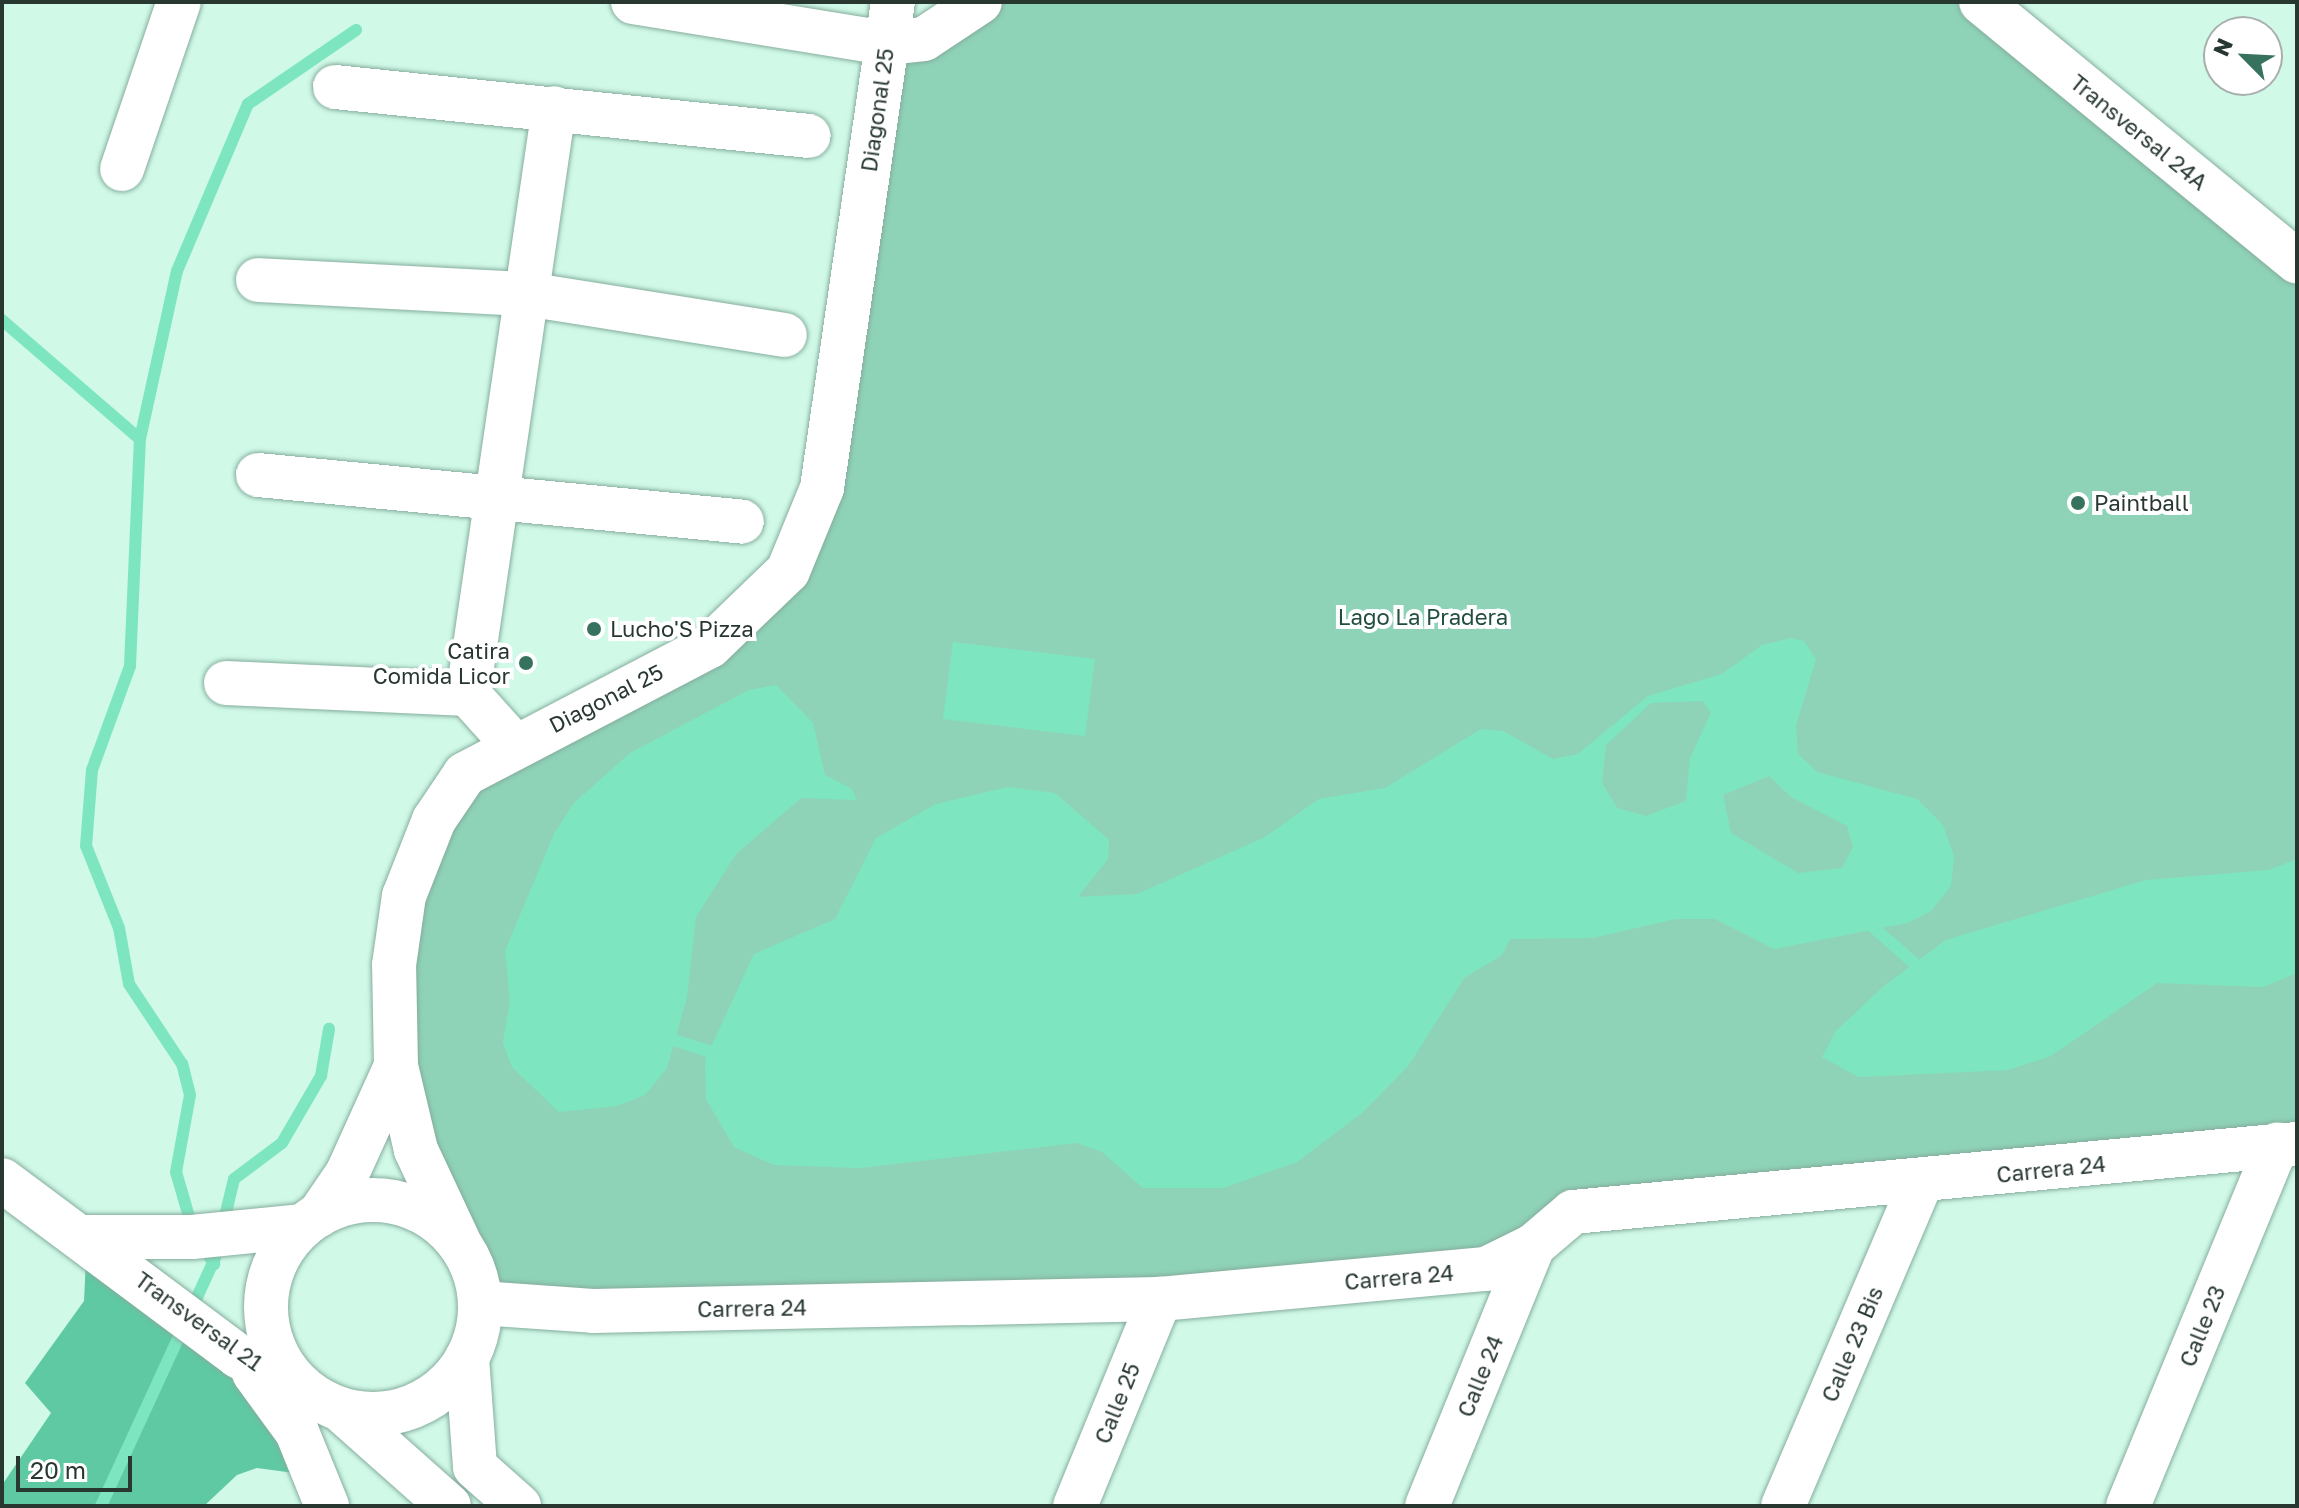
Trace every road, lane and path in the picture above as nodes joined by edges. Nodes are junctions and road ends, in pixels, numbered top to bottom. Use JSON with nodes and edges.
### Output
{"nodes":[{"id":1,"x":179,"y":2,"type":"edge"},
{"id":2,"x":633,"y":2,"type":"edge"},
{"id":3,"x":980,"y":2,"type":"edge"},
{"id":4,"x":1981,"y":2,"type":"edge"},
{"id":5,"x":889,"y":22,"type":"edge"},
{"id":6,"x":335,"y":87,"type":"dead end"},
{"id":7,"x":554,"y":108,"type":"junction"},
{"id":8,"x":808,"y":136,"type":"dead end"},
{"id":9,"x":122,"y":169,"type":"dead end"},
{"id":10,"x":2297,"y":262,"type":"edge"},
{"id":11,"x":258,"y":280,"type":"dead end"},
{"id":12,"x":526,"y":294,"type":"junction"},
{"id":13,"x":785,"y":335,"type":"dead end"},
{"id":14,"x":258,"y":475,"type":"dead end"},
{"id":15,"x":495,"y":498,"type":"junction"},
{"id":16,"x":742,"y":522,"type":"dead end"},
{"id":17,"x":226,"y":683,"type":"dead end"},
{"id":18,"x":468,"y":694,"type":"junction"},
{"id":19,"x":513,"y":744,"type":"junction"},
{"id":20,"x":395,"y":1053,"type":"junction"},
{"id":21,"x":2287,"y":1144,"type":"edge"},
{"id":22,"x":2,"y":1180,"type":"edge"},
{"id":23,"x":1921,"y":1183,"type":"junction"},
{"id":24,"x":311,"y":1220,"type":"junction"},
{"id":25,"x":87,"y":1237,"type":"junction"},
{"id":26,"x":459,"y":1242,"type":"junction"},
{"id":27,"x":1533,"y":1246,"type":"junction"},
{"id":28,"x":1160,"y":1299,"type":"junction"},
{"id":29,"x":480,"y":1303,"type":"junction"},
{"id":30,"x":236,"y":1354,"type":"junction"},
{"id":31,"x":467,"y":1358,"type":"junction"},
{"id":32,"x":329,"y":1405,"type":"junction"},
{"id":33,"x":322,"y":1492,"type":"edge"},
{"id":34,"x":449,"y":1506,"type":"edge"},
{"id":35,"x":519,"y":1506,"type":"edge"},
{"id":36,"x":1075,"y":1506,"type":"edge"},
{"id":37,"x":1427,"y":1506,"type":"edge"},
{"id":38,"x":1783,"y":1506,"type":"edge"},
{"id":39,"x":2128,"y":1506,"type":"edge"}],
"edges":[{"from":1,"to":9,"type":"street"},
{"from":2,"to":5,"type":"street"},
{"from":3,"to":5,"type":"street"},
{"from":4,"to":10,"type":"street","name":"Transversal 24A"},
{"from":5,"to":19,"type":"street","name":"Diagonal 25"},
{"from":6,"to":7,"type":"street"},
{"from":7,"to":8,"type":"street"},
{"from":7,"to":12,"type":"street"},
{"from":11,"to":12,"type":"street"},
{"from":12,"to":13,"type":"street"},
{"from":12,"to":15,"type":"street"},
{"from":14,"to":15,"type":"street"},
{"from":15,"to":16,"type":"street"},
{"from":15,"to":18,"type":"street"},
{"from":17,"to":18,"type":"street"},
{"from":18,"to":19,"type":"street"},
{"from":19,"to":20,"type":"street","name":"Diagonal 25"},
{"from":20,"to":24,"type":"street","name":"Diagonal 25"},
{"from":20,"to":26,"type":"street","name":"Diagonal 25"},
{"from":21,"to":23,"type":"street","name":"Carrera 24"},
{"from":21,"to":39,"type":"street","name":"Calle 23"},
{"from":22,"to":25,"type":"street","name":"Transversal 21"},
{"from":23,"to":27,"type":"street","name":"Carrera 24"},
{"from":23,"to":38,"type":"street","name":"Calle 23 Bis"},
{"from":24,"to":25,"type":"street","name":"Transversal 21"},
{"from":24,"to":26,"type":"street"},
{"from":24,"to":32,"type":"street"},
{"from":25,"to":30,"type":"street","name":"Transversal 21"},
{"from":26,"to":29,"type":"street"},
{"from":27,"to":28,"type":"street","name":"Carrera 24"},
{"from":27,"to":37,"type":"street","name":"Calle 24"},
{"from":28,"to":29,"type":"street","name":"Carrera 24"},
{"from":28,"to":36,"type":"street","name":"Calle 25"},
{"from":29,"to":31,"type":"street"},
{"from":30,"to":32,"type":"street","name":"Transversal 21"},
{"from":30,"to":33,"type":"street"},
{"from":31,"to":32,"type":"street"},
{"from":31,"to":35,"type":"street"},
{"from":32,"to":33,"type":"street"},
{"from":32,"to":34,"type":"street","name":"Transversal 21"}]}
